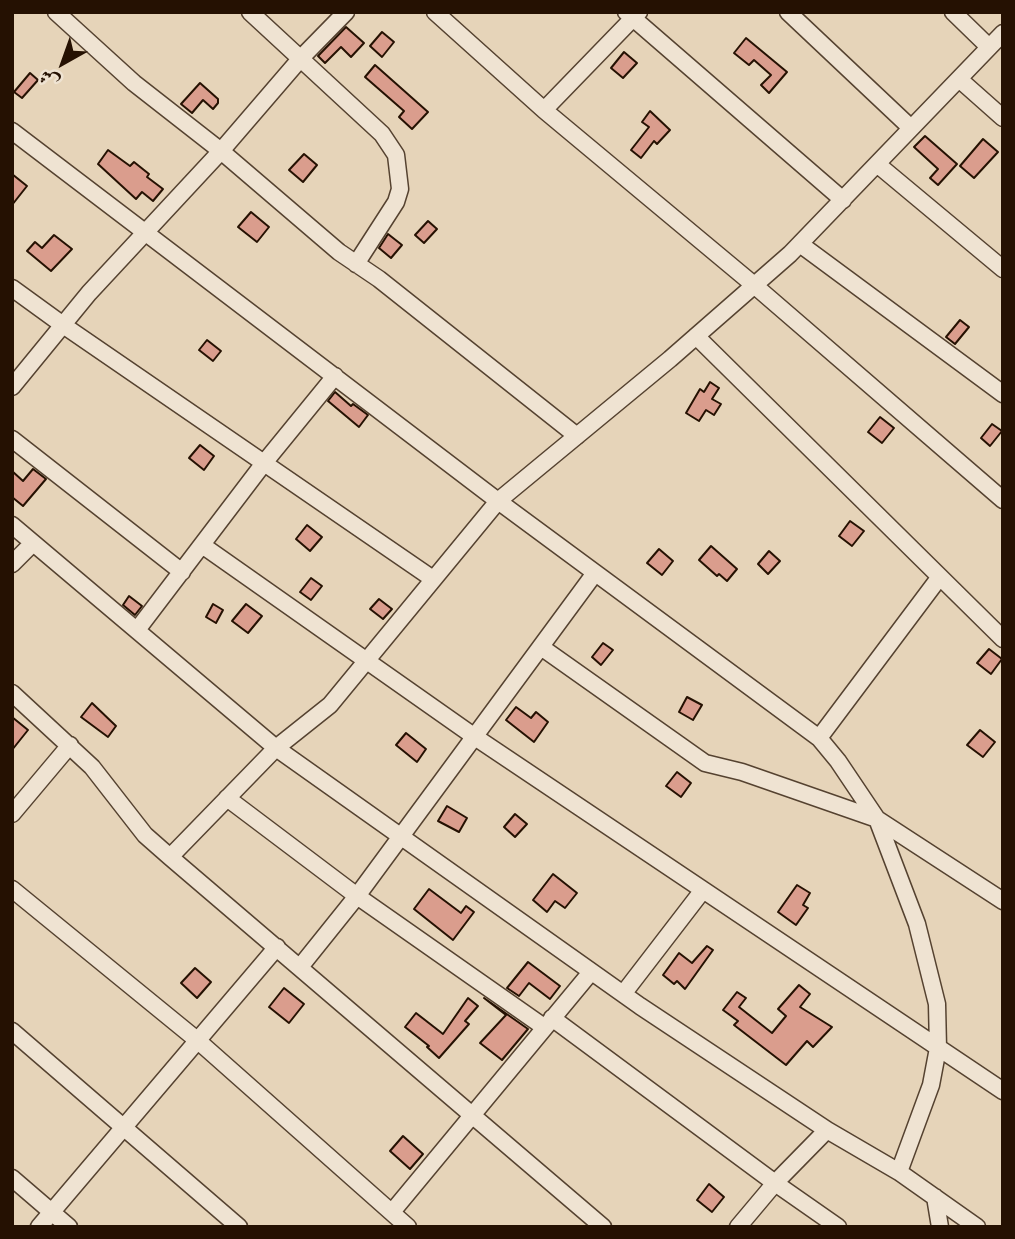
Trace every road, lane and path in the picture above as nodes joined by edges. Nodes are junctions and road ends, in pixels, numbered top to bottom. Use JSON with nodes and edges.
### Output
{"nodes":[{"id":1,"x":56,"y":12,"type":"edge"},
{"id":2,"x":250,"y":12,"type":"edge"},
{"id":3,"x":346,"y":12,"type":"edge"},
{"id":4,"x":435,"y":12,"type":"edge"},
{"id":5,"x":788,"y":12,"type":"edge"},
{"id":6,"x":953,"y":12,"type":"edge"},
{"id":7,"x":632,"y":14,"type":"edge"},
{"id":8,"x":1003,"y":33,"type":"edge"},
{"id":9,"x":989,"y":47,"type":"junction"},
{"id":10,"x":301,"y":58,"type":"junction"},
{"id":11,"x":959,"y":79,"type":"junction"},
{"id":12,"x":544,"y":110,"type":"junction"},
{"id":13,"x":1003,"y":118,"type":"edge"},
{"id":14,"x":911,"y":128,"type":"junction"},
{"id":15,"x":12,"y":131,"type":"edge"},
{"id":16,"x":221,"y":151,"type":"junction"},
{"id":17,"x":877,"y":164,"type":"junction"},
{"id":18,"x":842,"y":200,"type":"junction"},
{"id":19,"x":146,"y":231,"type":"junction"},
{"id":20,"x":800,"y":244,"type":"junction"},
{"id":21,"x":356,"y":264,"type":"junction"},
{"id":22,"x":1003,"y":268,"type":"edge"},
{"id":23,"x":754,"y":285,"type":"junction"},
{"id":24,"x":12,"y":288,"type":"edge"},
{"id":25,"x":63,"y":325,"type":"junction"},
{"id":26,"x":696,"y":336,"type":"junction"},
{"id":27,"x":335,"y":376,"type":"junction"},
{"id":28,"x":12,"y":387,"type":"edge"},
{"id":29,"x":1003,"y":394,"type":"edge"},
{"id":30,"x":577,"y":436,"type":"junction"},
{"id":31,"x":12,"y":439,"type":"edge"},
{"id":32,"x":264,"y":463,"type":"junction"},
{"id":33,"x":1003,"y":500,"type":"edge"},
{"id":34,"x":498,"y":501,"type":"junction"},
{"id":35,"x":12,"y":526,"type":"edge"},
{"id":36,"x":33,"y":543,"type":"junction"},
{"id":37,"x":202,"y":545,"type":"junction"},
{"id":38,"x":12,"y":564,"type":"edge"},
{"id":39,"x":182,"y":572,"type":"junction"},
{"id":40,"x":595,"y":572,"type":"junction"},
{"id":41,"x":939,"y":578,"type":"junction"},
{"id":42,"x":433,"y":579,"type":"junction"},
{"id":43,"x":137,"y":630,"type":"junction"},
{"id":44,"x":1003,"y":639,"type":"edge"},
{"id":45,"x":541,"y":647,"type":"junction"},
{"id":46,"x":365,"y":661,"type":"junction"},
{"id":47,"x":12,"y":693,"type":"edge"},
{"id":48,"x":475,"y":737,"type":"junction"},
{"id":49,"x":819,"y":738,"type":"junction"},
{"id":50,"x":70,"y":745,"type":"junction"},
{"id":51,"x":275,"y":748,"type":"junction"},
{"id":52,"x":227,"y":798,"type":"junction"},
{"id":53,"x":15,"y":805,"type":"edge"},
{"id":54,"x":877,"y":819,"type":"junction"},
{"id":55,"x":401,"y":838,"type":"junction"},
{"id":56,"x":170,"y":857,"type":"junction"},
{"id":57,"x":12,"y":890,"type":"edge"},
{"id":58,"x":703,"y":890,"type":"junction"},
{"id":59,"x":357,"y":896,"type":"junction"},
{"id":60,"x":1003,"y":901,"type":"edge"},
{"id":61,"x":277,"y":947,"type":"junction"},
{"id":62,"x":300,"y":967,"type":"junction"},
{"id":63,"x":591,"y":972,"type":"junction"},
{"id":64,"x":623,"y":994,"type":"junction"},
{"id":65,"x":548,"y":1023,"type":"junction"},
{"id":66,"x":12,"y":1031,"type":"edge"},
{"id":67,"x":197,"y":1040,"type":"junction"},
{"id":68,"x":938,"y":1048,"type":"junction"},
{"id":69,"x":1003,"y":1091,"type":"edge"},
{"id":70,"x":471,"y":1114,"type":"junction"},
{"id":71,"x":123,"y":1127,"type":"junction"},
{"id":72,"x":827,"y":1130,"type":"junction"},
{"id":73,"x":899,"y":1172,"type":"junction"},
{"id":74,"x":12,"y":1178,"type":"edge"},
{"id":75,"x":775,"y":1183,"type":"junction"},
{"id":76,"x":934,"y":1197,"type":"junction"},
{"id":77,"x":51,"y":1212,"type":"junction"},
{"id":78,"x":392,"y":1212,"type":"junction"},
{"id":79,"x":39,"y":1227,"type":"edge"},
{"id":80,"x":69,"y":1227,"type":"edge"},
{"id":81,"x":239,"y":1227,"type":"edge"},
{"id":82,"x":408,"y":1227,"type":"edge"},
{"id":83,"x":603,"y":1227,"type":"edge"},
{"id":84,"x":738,"y":1227,"type":"edge"},
{"id":85,"x":838,"y":1227,"type":"edge"},
{"id":86,"x":940,"y":1227,"type":"edge"},
{"id":87,"x":977,"y":1227,"type":"edge"}],
"edges":[{"from":1,"to":16,"type":"street"},
{"from":2,"to":10,"type":"street"},
{"from":3,"to":10,"type":"street"},
{"from":4,"to":12,"type":"street"},
{"from":5,"to":14,"type":"street"},
{"from":6,"to":9,"type":"street"},
{"from":7,"to":12,"type":"street"},
{"from":7,"to":18,"type":"street"},
{"from":8,"to":9,"type":"street"},
{"from":9,"to":11,"type":"street"},
{"from":10,"to":16,"type":"street"},
{"from":10,"to":21,"type":"street"},
{"from":11,"to":13,"type":"street"},
{"from":11,"to":14,"type":"street"},
{"from":12,"to":23,"type":"street"},
{"from":14,"to":17,"type":"street"},
{"from":15,"to":19,"type":"street"},
{"from":16,"to":19,"type":"street"},
{"from":16,"to":21,"type":"street"},
{"from":17,"to":18,"type":"street"},
{"from":17,"to":22,"type":"street"},
{"from":18,"to":20,"type":"street"},
{"from":19,"to":25,"type":"street"},
{"from":19,"to":27,"type":"street"},
{"from":20,"to":23,"type":"street"},
{"from":20,"to":29,"type":"street"},
{"from":21,"to":30,"type":"street"},
{"from":23,"to":26,"type":"street"},
{"from":23,"to":33,"type":"street"},
{"from":24,"to":25,"type":"street"},
{"from":25,"to":28,"type":"street"},
{"from":25,"to":32,"type":"street"},
{"from":26,"to":30,"type":"street"},
{"from":26,"to":41,"type":"street"},
{"from":27,"to":32,"type":"street"},
{"from":27,"to":34,"type":"street"},
{"from":30,"to":34,"type":"street"},
{"from":31,"to":39,"type":"street"},
{"from":32,"to":37,"type":"street"},
{"from":32,"to":42,"type":"street"},
{"from":34,"to":40,"type":"street"},
{"from":34,"to":42,"type":"street"},
{"from":35,"to":36,"type":"street"},
{"from":36,"to":38,"type":"street"},
{"from":36,"to":43,"type":"street"},
{"from":37,"to":39,"type":"street"},
{"from":37,"to":46,"type":"street"},
{"from":39,"to":43,"type":"street"},
{"from":40,"to":45,"type":"street"},
{"from":40,"to":49,"type":"street"},
{"from":41,"to":44,"type":"street"},
{"from":41,"to":49,"type":"street"},
{"from":42,"to":46,"type":"street"},
{"from":43,"to":51,"type":"street"},
{"from":45,"to":48,"type":"street"},
{"from":45,"to":54,"type":"street"},
{"from":46,"to":48,"type":"street"},
{"from":46,"to":51,"type":"street"},
{"from":47,"to":50,"type":"street"},
{"from":48,"to":55,"type":"street"},
{"from":48,"to":58,"type":"street"},
{"from":49,"to":54,"type":"street"},
{"from":50,"to":53,"type":"street"},
{"from":50,"to":56,"type":"street"},
{"from":51,"to":52,"type":"street"},
{"from":51,"to":55,"type":"street"},
{"from":52,"to":56,"type":"street"},
{"from":52,"to":59,"type":"street"},
{"from":54,"to":60,"type":"street"},
{"from":54,"to":68,"type":"street"},
{"from":55,"to":59,"type":"street"},
{"from":55,"to":63,"type":"street"},
{"from":56,"to":61,"type":"street"},
{"from":57,"to":67,"type":"street"},
{"from":58,"to":64,"type":"street"},
{"from":58,"to":68,"type":"street"},
{"from":59,"to":62,"type":"street"},
{"from":59,"to":65,"type":"street"},
{"from":61,"to":62,"type":"street"},
{"from":61,"to":67,"type":"street"},
{"from":62,"to":70,"type":"street"},
{"from":63,"to":64,"type":"street"},
{"from":63,"to":65,"type":"street"},
{"from":64,"to":72,"type":"street"},
{"from":65,"to":70,"type":"street"},
{"from":65,"to":75,"type":"street"},
{"from":66,"to":71,"type":"street"},
{"from":67,"to":71,"type":"street"},
{"from":67,"to":78,"type":"street"},
{"from":68,"to":69,"type":"street"},
{"from":68,"to":73,"type":"street"},
{"from":70,"to":78,"type":"street"},
{"from":70,"to":83,"type":"street"},
{"from":71,"to":77,"type":"street"},
{"from":71,"to":81,"type":"street"},
{"from":72,"to":73,"type":"street"},
{"from":72,"to":75,"type":"street"},
{"from":73,"to":76,"type":"street"},
{"from":74,"to":77,"type":"street"},
{"from":75,"to":84,"type":"street"},
{"from":75,"to":85,"type":"street"},
{"from":76,"to":86,"type":"street"},
{"from":76,"to":87,"type":"street"},
{"from":77,"to":79,"type":"street"},
{"from":77,"to":80,"type":"street"},
{"from":78,"to":82,"type":"street"}]}
